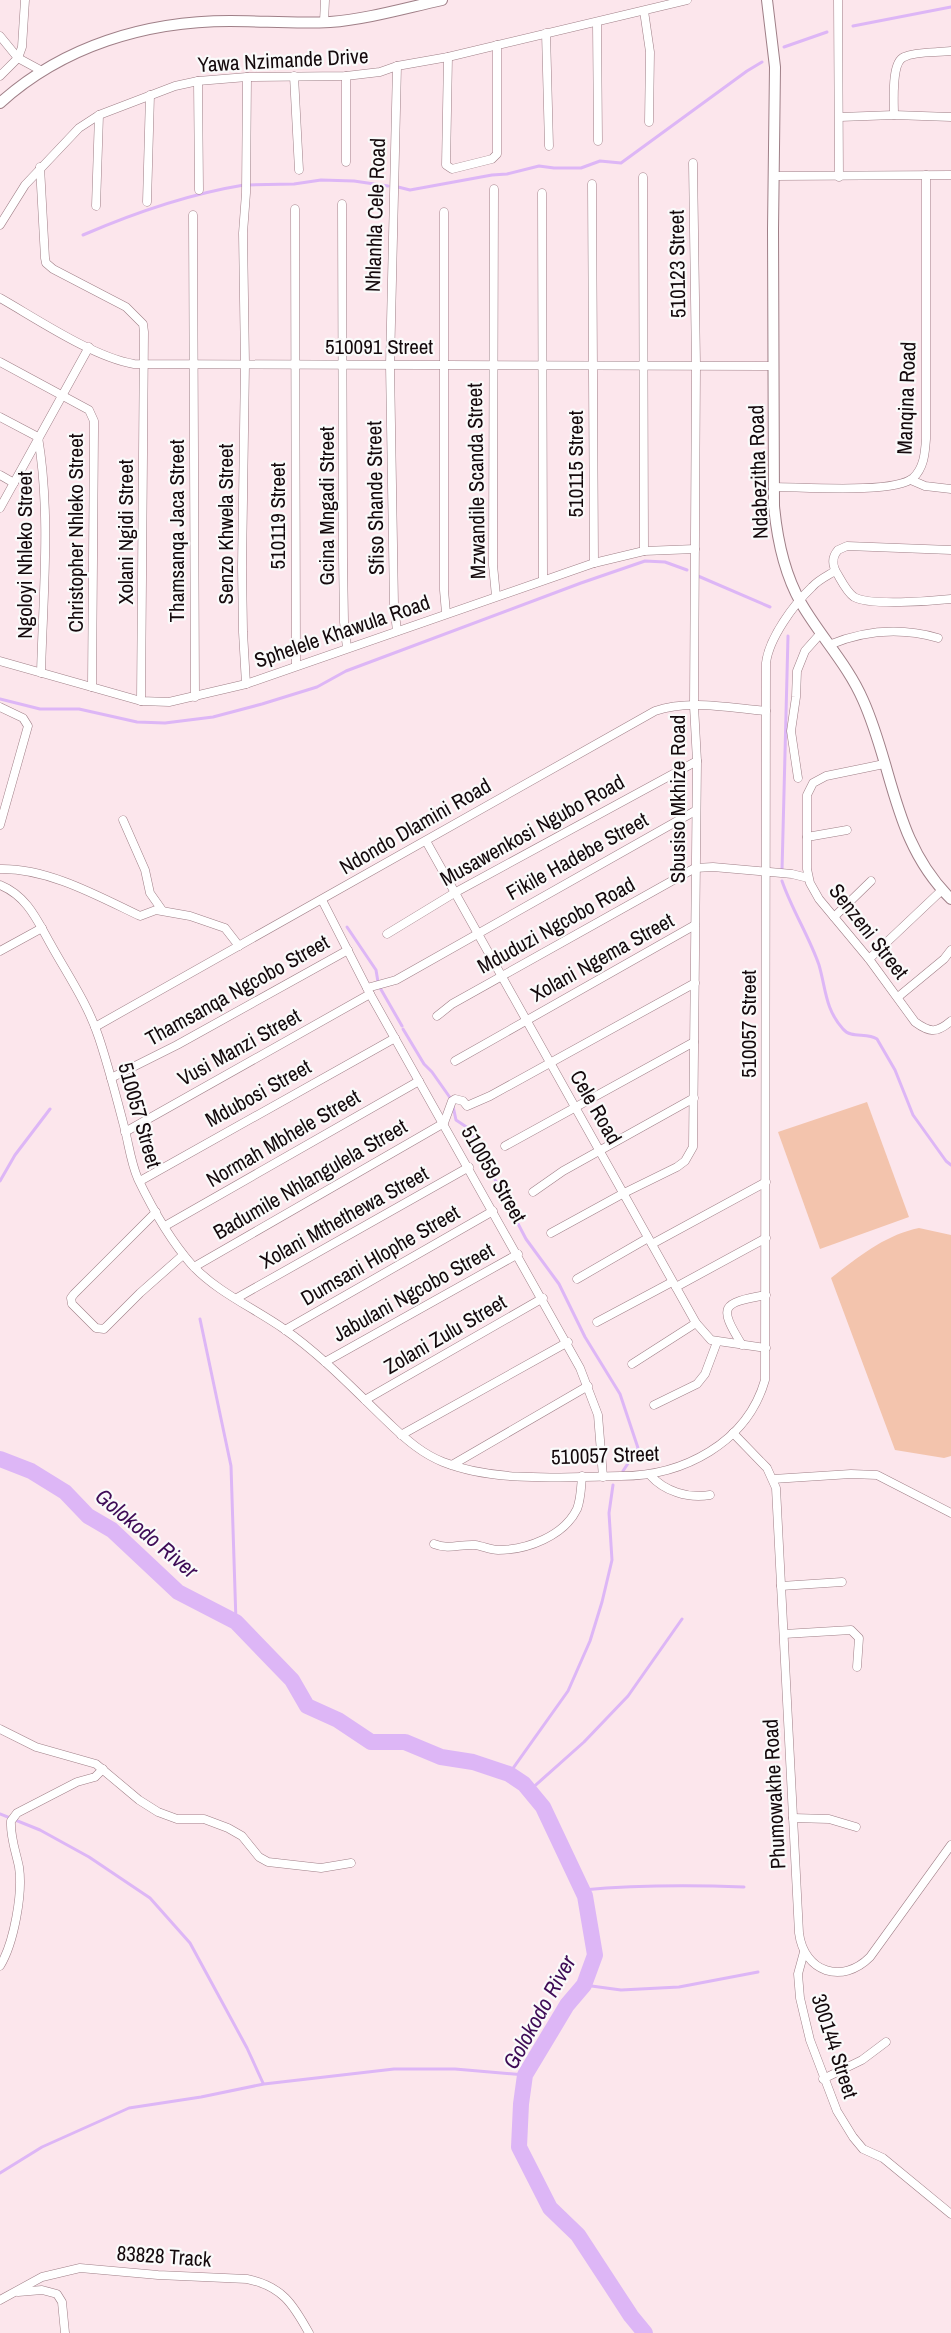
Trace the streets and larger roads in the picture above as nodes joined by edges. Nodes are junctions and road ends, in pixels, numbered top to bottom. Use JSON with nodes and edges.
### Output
{"nodes":[{"id":1,"x":25,"y":0,"type":"edge"},
{"id":2,"x":325,"y":0,"type":"edge"},
{"id":3,"x":442,"y":0,"type":"edge"},
{"id":4,"x":687,"y":0,"type":"edge"},
{"id":5,"x":767,"y":0,"type":"edge"},
{"id":6,"x":838,"y":0,"type":"edge"},
{"id":7,"x":644,"y":11,"type":"junction"},
{"id":8,"x":324,"y":22,"type":"junction"},
{"id":9,"x":597,"y":23,"type":"junction"},
{"id":10,"x":546,"y":33,"type":"junction"},
{"id":11,"x":0,"y":36,"type":"edge"},
{"id":12,"x":497,"y":45,"type":"junction"},
{"id":13,"x":951,"y":51,"type":"edge"},
{"id":14,"x":448,"y":57,"type":"junction"},
{"id":15,"x":18,"y":58,"type":"junction"},
{"id":16,"x":397,"y":66,"type":"junction"},
{"id":17,"x":42,"y":72,"type":"junction"},
{"id":18,"x":0,"y":76,"type":"edge"},
{"id":19,"x":294,"y":76,"type":"junction"},
{"id":20,"x":346,"y":76,"type":"junction"},
{"id":21,"x":247,"y":77,"type":"junction"},
{"id":22,"x":198,"y":81,"type":"junction"},
{"id":23,"x":150,"y":95,"type":"junction"},
{"id":24,"x":0,"y":103,"type":"edge"},
{"id":25,"x":894,"y":115,"type":"junction"},
{"id":26,"x":99,"y":116,"type":"junction"},
{"id":27,"x":840,"y":117,"type":"junction"},
{"id":28,"x":951,"y":117,"type":"edge"},
{"id":29,"x":649,"y":122,"type":"dead end"},
{"id":30,"x":598,"y":141,"type":"dead end"},
{"id":31,"x":549,"y":146,"type":"dead end"},
{"id":32,"x":346,"y":162,"type":"dead end"},
{"id":33,"x":693,"y":163,"type":"dead end"},
{"id":34,"x":40,"y":167,"type":"junction"},
{"id":35,"x":299,"y":170,"type":"dead end"},
{"id":36,"x":926,"y":175,"type":"junction"},
{"id":37,"x":951,"y":175,"type":"edge"},
{"id":38,"x":775,"y":176,"type":"junction"},
{"id":39,"x":643,"y":177,"type":"dead end"},
{"id":40,"x":839,"y":177,"type":"junction"},
{"id":41,"x":592,"y":184,"type":"dead end"},
{"id":42,"x":494,"y":189,"type":"dead end"},
{"id":43,"x":200,"y":190,"type":"dead end"},
{"id":44,"x":542,"y":193,"type":"dead end"},
{"id":45,"x":147,"y":202,"type":"dead end"},
{"id":46,"x":342,"y":204,"type":"dead end"},
{"id":47,"x":96,"y":206,"type":"dead end"},
{"id":48,"x":295,"y":209,"type":"dead end"},
{"id":49,"x":444,"y":212,"type":"dead end"},
{"id":50,"x":193,"y":215,"type":"dead end"},
{"id":51,"x":0,"y":225,"type":"edge"},
{"id":52,"x":0,"y":298,"type":"edge"},
{"id":53,"x":89,"y":347,"type":"junction"},
{"id":54,"x":0,"y":362,"type":"edge"},
{"id":55,"x":143,"y":364,"type":"junction"},
{"id":56,"x":194,"y":364,"type":"junction"},
{"id":57,"x":245,"y":364,"type":"junction"},
{"id":58,"x":344,"y":364,"type":"junction"},
{"id":59,"x":444,"y":364,"type":"junction"},
{"id":60,"x":295,"y":365,"type":"junction"},
{"id":61,"x":390,"y":365,"type":"junction"},
{"id":62,"x":492,"y":365,"type":"junction"},
{"id":63,"x":543,"y":365,"type":"junction"},
{"id":64,"x":594,"y":365,"type":"junction"},
{"id":65,"x":643,"y":365,"type":"junction"},
{"id":66,"x":696,"y":365,"type":"junction"},
{"id":67,"x":774,"y":366,"type":"junction"},
{"id":68,"x":63,"y":397,"type":"junction"},
{"id":69,"x":0,"y":417,"type":"edge"},
{"id":70,"x":38,"y":437,"type":"junction"},
{"id":71,"x":0,"y":475,"type":"edge"},
{"id":72,"x":911,"y":480,"type":"junction"},
{"id":73,"x":14,"y":483,"type":"junction"},
{"id":74,"x":774,"y":487,"type":"junction"},
{"id":75,"x":951,"y":489,"type":"edge"},
{"id":76,"x":0,"y":508,"type":"edge"},
{"id":77,"x":695,"y":549,"type":"junction"},
{"id":78,"x":951,"y":550,"type":"edge"},
{"id":79,"x":644,"y":551,"type":"junction"},
{"id":80,"x":594,"y":563,"type":"junction"},
{"id":81,"x":835,"y":571,"type":"junction"},
{"id":82,"x":543,"y":580,"type":"junction"},
{"id":83,"x":496,"y":596,"type":"junction"},
{"id":84,"x":951,"y":599,"type":"edge"},
{"id":85,"x":800,"y":601,"type":"junction"},
{"id":86,"x":446,"y":613,"type":"junction"},
{"id":87,"x":397,"y":631,"type":"junction"},
{"id":88,"x":821,"y":633,"type":"junction"},
{"id":89,"x":938,"y":638,"type":"dead end"},
{"id":90,"x":829,"y":645,"type":"junction"},
{"id":91,"x":347,"y":648,"type":"junction"},
{"id":92,"x":0,"y":661,"type":"edge"},
{"id":93,"x":296,"y":666,"type":"junction"},
{"id":94,"x":41,"y":673,"type":"junction"},
{"id":95,"x":246,"y":684,"type":"junction"},
{"id":96,"x":92,"y":687,"type":"junction"},
{"id":97,"x":195,"y":697,"type":"junction"},
{"id":98,"x":141,"y":701,"type":"junction"},
{"id":99,"x":694,"y":706,"type":"junction"},
{"id":100,"x":0,"y":707,"type":"edge"},
{"id":101,"x":766,"y":711,"type":"junction"},
{"id":102,"x":697,"y":760,"type":"junction"},
{"id":103,"x":884,"y":764,"type":"junction"},
{"id":104,"x":798,"y":778,"type":"dead end"},
{"id":105,"x":695,"y":811,"type":"junction"},
{"id":106,"x":123,"y":819,"type":"dead end"},
{"id":107,"x":0,"y":825,"type":"edge"},
{"id":108,"x":847,"y":830,"type":"dead end"},
{"id":109,"x":807,"y":837,"type":"junction"},
{"id":110,"x":426,"y":841,"type":"junction"},
{"id":111,"x":695,"y":868,"type":"junction"},
{"id":112,"x":0,"y":869,"type":"edge"},
{"id":113,"x":766,"y":873,"type":"junction"},
{"id":114,"x":808,"y":878,"type":"junction"},
{"id":115,"x":871,"y":881,"type":"dead end"},
{"id":116,"x":0,"y":885,"type":"edge"},
{"id":117,"x":942,"y":890,"type":"junction"},
{"id":118,"x":456,"y":892,"type":"junction"},
{"id":119,"x":951,"y":899,"type":"edge"},
{"id":120,"x":322,"y":900,"type":"junction"},
{"id":121,"x":162,"y":910,"type":"junction"},
{"id":122,"x":834,"y":917,"type":"junction"},
{"id":123,"x":695,"y":925,"type":"junction"},
{"id":124,"x":42,"y":928,"type":"junction"},
{"id":125,"x":477,"y":933,"type":"junction"},
{"id":126,"x":387,"y":934,"type":"dead end"},
{"id":127,"x":240,"y":946,"type":"junction"},
{"id":128,"x":348,"y":950,"type":"junction"},
{"id":129,"x":951,"y":950,"type":"edge"},
{"id":130,"x":0,"y":951,"type":"edge"},
{"id":131,"x":869,"y":959,"type":"junction"},
{"id":132,"x":502,"y":977,"type":"junction"},
{"id":133,"x":695,"y":983,"type":"junction"},
{"id":134,"x":369,"y":991,"type":"junction"},
{"id":135,"x":898,"y":997,"type":"junction"},
{"id":136,"x":437,"y":1016,"type":"dead end"},
{"id":137,"x":526,"y":1020,"type":"junction"},
{"id":138,"x":951,"y":1021,"type":"edge"},
{"id":139,"x":95,"y":1027,"type":"junction"},
{"id":140,"x":395,"y":1038,"type":"junction"},
{"id":141,"x":694,"y":1042,"type":"junction"},
{"id":142,"x":455,"y":1060,"type":"dead end"},
{"id":143,"x":550,"y":1063,"type":"junction"},
{"id":144,"x":111,"y":1078,"type":"junction"},
{"id":145,"x":419,"y":1081,"type":"junction"},
{"id":146,"x":694,"y":1098,"type":"junction"},
{"id":147,"x":574,"y":1106,"type":"junction"},
{"id":148,"x":444,"y":1123,"type":"junction"},
{"id":149,"x":125,"y":1132,"type":"junction"},
{"id":150,"x":505,"y":1146,"type":"dead end"},
{"id":151,"x":599,"y":1150,"type":"junction"},
{"id":152,"x":469,"y":1167,"type":"junction"},
{"id":153,"x":140,"y":1181,"type":"junction"},
{"id":154,"x":766,"y":1182,"type":"junction"},
{"id":155,"x":532,"y":1192,"type":"dead end"},
{"id":156,"x":624,"y":1193,"type":"junction"},
{"id":157,"x":493,"y":1211,"type":"junction"},
{"id":158,"x":156,"y":1212,"type":"junction"},
{"id":159,"x":165,"y":1226,"type":"junction"},
{"id":160,"x":551,"y":1233,"type":"dead end"},
{"id":161,"x":766,"y":1238,"type":"junction"},
{"id":162,"x":650,"y":1241,"type":"junction"},
{"id":163,"x":518,"y":1254,"type":"junction"},
{"id":164,"x":183,"y":1255,"type":"junction"},
{"id":165,"x":194,"y":1267,"type":"junction"},
{"id":166,"x":577,"y":1279,"type":"dead end"},
{"id":167,"x":674,"y":1285,"type":"junction"},
{"id":168,"x":766,"y":1295,"type":"junction"},
{"id":169,"x":237,"y":1298,"type":"junction"},
{"id":170,"x":543,"y":1298,"type":"junction"},
{"id":171,"x":597,"y":1322,"type":"dead end"},
{"id":172,"x":696,"y":1323,"type":"junction"},
{"id":173,"x":285,"y":1330,"type":"junction"},
{"id":174,"x":567,"y":1342,"type":"junction"},
{"id":175,"x":717,"y":1342,"type":"junction"},
{"id":176,"x":742,"y":1345,"type":"junction"},
{"id":177,"x":766,"y":1348,"type":"junction"},
{"id":178,"x":325,"y":1362,"type":"junction"},
{"id":179,"x":632,"y":1364,"type":"dead end"},
{"id":180,"x":588,"y":1386,"type":"junction"},
{"id":181,"x":364,"y":1400,"type":"junction"},
{"id":182,"x":654,"y":1405,"type":"dead end"},
{"id":183,"x":733,"y":1433,"type":"junction"},
{"id":184,"x":401,"y":1435,"type":"junction"},
{"id":185,"x":452,"y":1465,"type":"junction"},
{"id":186,"x":650,"y":1475,"type":"junction"},
{"id":187,"x":582,"y":1476,"type":"junction"},
{"id":188,"x":603,"y":1477,"type":"junction"},
{"id":189,"x":773,"y":1479,"type":"junction"},
{"id":190,"x":710,"y":1496,"type":"dead end"},
{"id":191,"x":951,"y":1513,"type":"edge"},
{"id":192,"x":434,"y":1544,"type":"dead end"},
{"id":193,"x":842,"y":1582,"type":"dead end"},
{"id":194,"x":781,"y":1586,"type":"junction"},
{"id":195,"x":784,"y":1634,"type":"junction"},
{"id":196,"x":857,"y":1667,"type":"dead end"},
{"id":197,"x":0,"y":1729,"type":"edge"},
{"id":198,"x":103,"y":1768,"type":"junction"},
{"id":199,"x":793,"y":1818,"type":"junction"},
{"id":200,"x":856,"y":1827,"type":"dead end"},
{"id":201,"x":951,"y":1845,"type":"edge"},
{"id":202,"x":351,"y":1863,"type":"dead end"},
{"id":203,"x":804,"y":1952,"type":"junction"},
{"id":204,"x":0,"y":1966,"type":"edge"},
{"id":205,"x":886,"y":2042,"type":"dead end"},
{"id":206,"x":824,"y":2079,"type":"junction"},
{"id":207,"x":949,"y":2212,"type":"edge"},
{"id":208,"x":13,"y":2293,"type":"junction"},
{"id":209,"x":0,"y":2300,"type":"edge"},
{"id":210,"x":65,"y":2333,"type":"edge"},
{"id":211,"x":309,"y":2333,"type":"edge"}],
"edges":[{"from":1,"to":15,"type":"street"},
{"from":2,"to":8,"type":"street"},
{"from":3,"to":8,"type":"street"},
{"from":4,"to":7,"type":"street","name":"Yawa Nzimande Drive"},
{"from":5,"to":38,"type":"street","name":"Ndabezitha Road"},
{"from":6,"to":27,"type":"street"},
{"from":7,"to":9,"type":"street","name":"Yawa Nzimande Drive"},
{"from":7,"to":29,"type":"street"},
{"from":8,"to":17,"type":"street"},
{"from":9,"to":10,"type":"street","name":"Yawa Nzimande Drive"},
{"from":9,"to":30,"type":"street"},
{"from":10,"to":12,"type":"street","name":"Yawa Nzimande Drive"},
{"from":10,"to":31,"type":"street"},
{"from":11,"to":15,"type":"street"},
{"from":12,"to":14,"type":"street","name":"Yawa Nzimande Drive"},
{"from":12,"to":14,"type":"street"},
{"from":13,"to":25,"type":"street"},
{"from":14,"to":16,"type":"street","name":"Yawa Nzimande Drive"},
{"from":15,"to":17,"type":"street"},
{"from":15,"to":18,"type":"street"},
{"from":16,"to":20,"type":"street","name":"Yawa Nzimande Drive"},
{"from":16,"to":61,"type":"street","name":"Nhlanhla Cele Road"},
{"from":17,"to":24,"type":"street"},
{"from":19,"to":20,"type":"street","name":"Yawa Nzimande Drive"},
{"from":19,"to":21,"type":"street","name":"Yawa Nzimande Drive"},
{"from":19,"to":35,"type":"street"},
{"from":20,"to":32,"type":"street"},
{"from":21,"to":22,"type":"street","name":"Yawa Nzimande Drive"},
{"from":21,"to":57,"type":"street","name":"Senzo Khwela Street"},
{"from":22,"to":23,"type":"street","name":"Yawa Nzimande Drive"},
{"from":22,"to":43,"type":"street"},
{"from":23,"to":26,"type":"street","name":"Yawa Nzimande Drive"},
{"from":23,"to":45,"type":"street"},
{"from":25,"to":27,"type":"street"},
{"from":25,"to":28,"type":"street"},
{"from":26,"to":34,"type":"street","name":"Yawa Nzimande Drive"},
{"from":26,"to":47,"type":"street"},
{"from":27,"to":40,"type":"street"},
{"from":33,"to":66,"type":"street","name":"510123 Street"},
{"from":34,"to":51,"type":"street","name":"Yawa Nzimande Drive"},
{"from":34,"to":55,"type":"street","name":"Xolani Ngidi Street"},
{"from":36,"to":37,"type":"street"},
{"from":36,"to":40,"type":"street"},
{"from":36,"to":72,"type":"street","name":"Manqina Road"},
{"from":38,"to":40,"type":"street"},
{"from":38,"to":67,"type":"street","name":"Ndabezitha Road"},
{"from":39,"to":65,"type":"street","name":"510123 Street"},
{"from":41,"to":64,"type":"street","name":"510115 Street"},
{"from":42,"to":62,"type":"street","name":"Mzwandile Scanda Street"},
{"from":44,"to":63,"type":"street"},
{"from":46,"to":58,"type":"street","name":"Gcina Mngadi Street"},
{"from":48,"to":60,"type":"street","name":"510119 Street"},
{"from":49,"to":59,"type":"street"},
{"from":50,"to":56,"type":"street","name":"Thamsanqa Jaca Street"},
{"from":52,"to":53,"type":"street","name":"510091 Street"},
{"from":53,"to":55,"type":"street","name":"510091 Street"},
{"from":53,"to":68,"type":"street"},
{"from":54,"to":68,"type":"street","name":"Christopher Nhleko Street"},
{"from":55,"to":56,"type":"street","name":"510091 Street"},
{"from":55,"to":98,"type":"street","name":"Xolani Ngidi Street"},
{"from":56,"to":57,"type":"street","name":"510091 Street"},
{"from":56,"to":97,"type":"street","name":"Thamsanqa Jaca Street"},
{"from":57,"to":60,"type":"street","name":"510091 Street"},
{"from":57,"to":95,"type":"street","name":"Senzo Khwela Street"},
{"from":58,"to":60,"type":"street","name":"510091 Street"},
{"from":58,"to":61,"type":"street","name":"510091 Street"},
{"from":58,"to":91,"type":"street","name":"Gcina Mngadi Street"},
{"from":59,"to":61,"type":"street","name":"510091 Street"},
{"from":59,"to":62,"type":"street","name":"510091 Street"},
{"from":59,"to":86,"type":"street"},
{"from":60,"to":93,"type":"street","name":"510119 Street"},
{"from":61,"to":87,"type":"street","name":"Sfiso Shande Street"},
{"from":62,"to":63,"type":"street","name":"510091 Street"},
{"from":62,"to":83,"type":"street","name":"Mzwandile Scanda Street"},
{"from":63,"to":64,"type":"street","name":"510091 Street"},
{"from":63,"to":82,"type":"street"},
{"from":64,"to":65,"type":"street","name":"510091 Street"},
{"from":64,"to":80,"type":"street","name":"510115 Street"},
{"from":65,"to":66,"type":"street","name":"510091 Street"},
{"from":65,"to":79,"type":"street","name":"510123 Street"},
{"from":66,"to":67,"type":"street","name":"510091 Street"},
{"from":66,"to":77,"type":"street","name":"Sbusiso Mkhize Road"},
{"from":67,"to":74,"type":"street","name":"Ndabezitha Road"},
{"from":68,"to":70,"type":"street"},
{"from":68,"to":96,"type":"street","name":"Christopher Nhleko Street"},
{"from":69,"to":70,"type":"street"},
{"from":70,"to":73,"type":"street"},
{"from":70,"to":94,"type":"street","name":"Ngoloyi Nhleko Street"},
{"from":71,"to":73,"type":"street"},
{"from":72,"to":74,"type":"street","name":"Manqina Road"},
{"from":72,"to":75,"type":"street"},
{"from":73,"to":76,"type":"street"},
{"from":74,"to":85,"type":"street","name":"Ndabezitha Road"},
{"from":77,"to":79,"type":"street","name":"Sphelele Khawula Road"},
{"from":77,"to":99,"type":"street","name":"Sbusiso Mkhize Road"},
{"from":78,"to":81,"type":"street"},
{"from":79,"to":80,"type":"street","name":"Sphelele Khawula Road"},
{"from":80,"to":82,"type":"street","name":"Sphelele Khawula Road"},
{"from":81,"to":84,"type":"street"},
{"from":81,"to":85,"type":"street","name":"510057 Street"},
{"from":82,"to":83,"type":"street","name":"Sphelele Khawula Road"},
{"from":83,"to":86,"type":"street","name":"Sphelele Khawula Road"},
{"from":85,"to":88,"type":"street","name":"Ndabezitha Road"},
{"from":85,"to":101,"type":"street","name":"510057 Street"},
{"from":86,"to":87,"type":"street","name":"Sphelele Khawula Road"},
{"from":87,"to":91,"type":"street","name":"Sphelele Khawula Road"},
{"from":88,"to":90,"type":"street","name":"Ndabezitha Road"},
{"from":88,"to":104,"type":"street"},
{"from":89,"to":90,"type":"street"},
{"from":90,"to":103,"type":"street","name":"Ndabezitha Road"},
{"from":91,"to":93,"type":"street","name":"Sphelele Khawula Road"},
{"from":92,"to":94,"type":"street","name":"Sphelele Khawula Road"},
{"from":93,"to":95,"type":"street","name":"Sphelele Khawula Road"},
{"from":94,"to":96,"type":"street","name":"Sphelele Khawula Road"},
{"from":95,"to":97,"type":"street","name":"Sphelele Khawula Road"},
{"from":96,"to":98,"type":"street","name":"Sphelele Khawula Road"},
{"from":97,"to":98,"type":"street","name":"Sphelele Khawula Road"},
{"from":99,"to":101,"type":"street","name":"Ndondo Dlamini Road"},
{"from":99,"to":102,"type":"street","name":"Sbusiso Mkhize Road"},
{"from":99,"to":110,"type":"street","name":"Ndondo Dlamini Road"},
{"from":100,"to":107,"type":"street"},
{"from":101,"to":113,"type":"street","name":"510057 Street"},
{"from":102,"to":105,"type":"street","name":"Sbusiso Mkhize Road"},
{"from":102,"to":118,"type":"street","name":"Musawenkosi Ngubo Road"},
{"from":103,"to":109,"type":"street","name":"Senzeni Street"},
{"from":103,"to":117,"type":"street","name":"Ndabezitha Road"},
{"from":105,"to":111,"type":"street","name":"Sbusiso Mkhize Road"},
{"from":105,"to":125,"type":"street","name":"Fikile Hadebe Street"},
{"from":106,"to":121,"type":"street"},
{"from":108,"to":109,"type":"street"},
{"from":109,"to":114,"type":"street","name":"Senzeni Street"},
{"from":110,"to":118,"type":"street","name":"Cele Road"},
{"from":110,"to":120,"type":"street","name":"Ndondo Dlamini Road"},
{"from":111,"to":113,"type":"street"},
{"from":111,"to":123,"type":"street","name":"Sbusiso Mkhize Road"},
{"from":111,"to":132,"type":"street","name":"Mduduzi Ngcobo Road"},
{"from":112,"to":121,"type":"street"},
{"from":113,"to":114,"type":"street"},
{"from":113,"to":154,"type":"street","name":"510057 Street"},
{"from":114,"to":122,"type":"street","name":"Senzeni Street"},
{"from":115,"to":122,"type":"street"},
{"from":116,"to":124,"type":"street","name":"510057 Street"},
{"from":117,"to":119,"type":"street","name":"Ndabezitha Road"},
{"from":117,"to":131,"type":"street"},
{"from":118,"to":125,"type":"street","name":"Cele Road"},
{"from":118,"to":126,"type":"street","name":"Musawenkosi Ngubo Road"},
{"from":120,"to":127,"type":"street","name":"Ndondo Dlamini Road"},
{"from":120,"to":128,"type":"street","name":"510059 Street"},
{"from":121,"to":127,"type":"street"},
{"from":122,"to":131,"type":"street","name":"Senzeni Street"},
{"from":123,"to":133,"type":"street","name":"Sbusiso Mkhize Road"},
{"from":123,"to":137,"type":"street","name":"Xolani Ngema Street"},
{"from":124,"to":130,"type":"street"},
{"from":124,"to":139,"type":"street","name":"510057 Street"},
{"from":125,"to":132,"type":"street","name":"Cele Road"},
{"from":125,"to":134,"type":"street"},
{"from":127,"to":139,"type":"street","name":"Ndondo Dlamini Road"},
{"from":128,"to":134,"type":"street","name":"510059 Street"},
{"from":128,"to":144,"type":"street","name":"Thamsanqa Ngcobo Street"},
{"from":129,"to":135,"type":"street"},
{"from":131,"to":135,"type":"street","name":"Senzeni Street"},
{"from":132,"to":136,"type":"street","name":"Mduduzi Ngcobo Road"},
{"from":132,"to":137,"type":"street","name":"Cele Road"},
{"from":133,"to":141,"type":"street","name":"Sbusiso Mkhize Road"},
{"from":133,"to":143,"type":"street"},
{"from":134,"to":140,"type":"street","name":"510059 Street"},
{"from":134,"to":149,"type":"street","name":"Vusi Manzi Street"},
{"from":135,"to":138,"type":"street","name":"Senzeni Street"},
{"from":137,"to":142,"type":"street"},
{"from":137,"to":143,"type":"street","name":"Cele Road"},
{"from":139,"to":144,"type":"street","name":"510057 Street"},
{"from":140,"to":145,"type":"street","name":"510059 Street"},
{"from":140,"to":153,"type":"street","name":"Mdubosi Street"},
{"from":141,"to":146,"type":"street","name":"Sbusiso Mkhize Road"},
{"from":141,"to":147,"type":"street"},
{"from":143,"to":147,"type":"street","name":"Cele Road"},
{"from":143,"to":148,"type":"street"},
{"from":144,"to":149,"type":"street","name":"510057 Street"},
{"from":145,"to":148,"type":"street","name":"510059 Street"},
{"from":145,"to":159,"type":"street","name":"Normah Mbhele Street"},
{"from":146,"to":151,"type":"street"},
{"from":146,"to":156,"type":"street","name":"Sbusiso Mkhize Road"},
{"from":147,"to":150,"type":"street"},
{"from":147,"to":151,"type":"street","name":"Cele Road"},
{"from":148,"to":152,"type":"street","name":"510059 Street"},
{"from":148,"to":165,"type":"street","name":"Badumile Nhlangulela Street"},
{"from":149,"to":153,"type":"street","name":"510057 Street"},
{"from":151,"to":155,"type":"street"},
{"from":151,"to":156,"type":"street","name":"Cele Road"},
{"from":152,"to":157,"type":"street","name":"510059 Street"},
{"from":152,"to":169,"type":"street","name":"Xolani Mthethewa Street"},
{"from":153,"to":158,"type":"street","name":"510057 Street"},
{"from":154,"to":161,"type":"street","name":"510057 Street"},
{"from":154,"to":162,"type":"street"},
{"from":156,"to":160,"type":"street"},
{"from":156,"to":162,"type":"street","name":"Cele Road"},
{"from":157,"to":163,"type":"street","name":"510059 Street"},
{"from":157,"to":173,"type":"street","name":"Dumsani Hlophe Street"},
{"from":158,"to":159,"type":"street","name":"510057 Street"},
{"from":158,"to":164,"type":"street"},
{"from":159,"to":164,"type":"street","name":"510057 Street"},
{"from":161,"to":167,"type":"street"},
{"from":161,"to":168,"type":"street","name":"510057 Street"},
{"from":162,"to":166,"type":"street"},
{"from":162,"to":167,"type":"street","name":"Cele Road"},
{"from":163,"to":170,"type":"street","name":"510059 Street"},
{"from":163,"to":178,"type":"street","name":"Jabulani Ngcobo Street"},
{"from":164,"to":165,"type":"street","name":"510057 Street"},
{"from":165,"to":169,"type":"street","name":"510057 Street"},
{"from":167,"to":171,"type":"street"},
{"from":167,"to":172,"type":"street","name":"Cele Road"},
{"from":168,"to":176,"type":"street"},
{"from":168,"to":177,"type":"street","name":"510057 Street"},
{"from":169,"to":173,"type":"street","name":"510057 Street"},
{"from":170,"to":174,"type":"street","name":"510059 Street"},
{"from":170,"to":181,"type":"street","name":"Zolani Zulu Street"},
{"from":172,"to":175,"type":"street","name":"Cele Road"},
{"from":172,"to":179,"type":"street"},
{"from":173,"to":178,"type":"street","name":"510057 Street"},
{"from":174,"to":180,"type":"street","name":"510059 Street"},
{"from":174,"to":184,"type":"street"},
{"from":175,"to":176,"type":"street"},
{"from":175,"to":182,"type":"street"},
{"from":176,"to":177,"type":"street"},
{"from":177,"to":183,"type":"street","name":"510057 Street"},
{"from":178,"to":181,"type":"street","name":"510057 Street"},
{"from":180,"to":185,"type":"street"},
{"from":180,"to":188,"type":"street","name":"510059 Street"},
{"from":181,"to":184,"type":"street","name":"510057 Street"},
{"from":183,"to":186,"type":"street","name":"510057 Street"},
{"from":183,"to":189,"type":"street","name":"Phumowakhe Road"},
{"from":184,"to":185,"type":"street","name":"510057 Street"},
{"from":185,"to":187,"type":"street","name":"510057 Street"},
{"from":186,"to":188,"type":"street","name":"510057 Street"},
{"from":186,"to":190,"type":"street"},
{"from":187,"to":188,"type":"street","name":"510057 Street"},
{"from":187,"to":192,"type":"street"},
{"from":189,"to":191,"type":"street"},
{"from":189,"to":194,"type":"street","name":"Phumowakhe Road"},
{"from":193,"to":194,"type":"street"},
{"from":194,"to":195,"type":"street","name":"Phumowakhe Road"},
{"from":195,"to":196,"type":"street"},
{"from":195,"to":199,"type":"street","name":"Phumowakhe Road"},
{"from":197,"to":198,"type":"street"},
{"from":198,"to":202,"type":"street"},
{"from":198,"to":204,"type":"street"},
{"from":199,"to":200,"type":"street"},
{"from":199,"to":203,"type":"street","name":"Phumowakhe Road"},
{"from":201,"to":203,"type":"street"},
{"from":203,"to":206,"type":"street","name":"300144 Street"},
{"from":205,"to":206,"type":"street"},
{"from":206,"to":207,"type":"street","name":"300144 Street"},
{"from":208,"to":209,"type":"street","name":"83828 Track"},
{"from":208,"to":210,"type":"street"},
{"from":208,"to":211,"type":"street","name":"83828 Track"}]}
